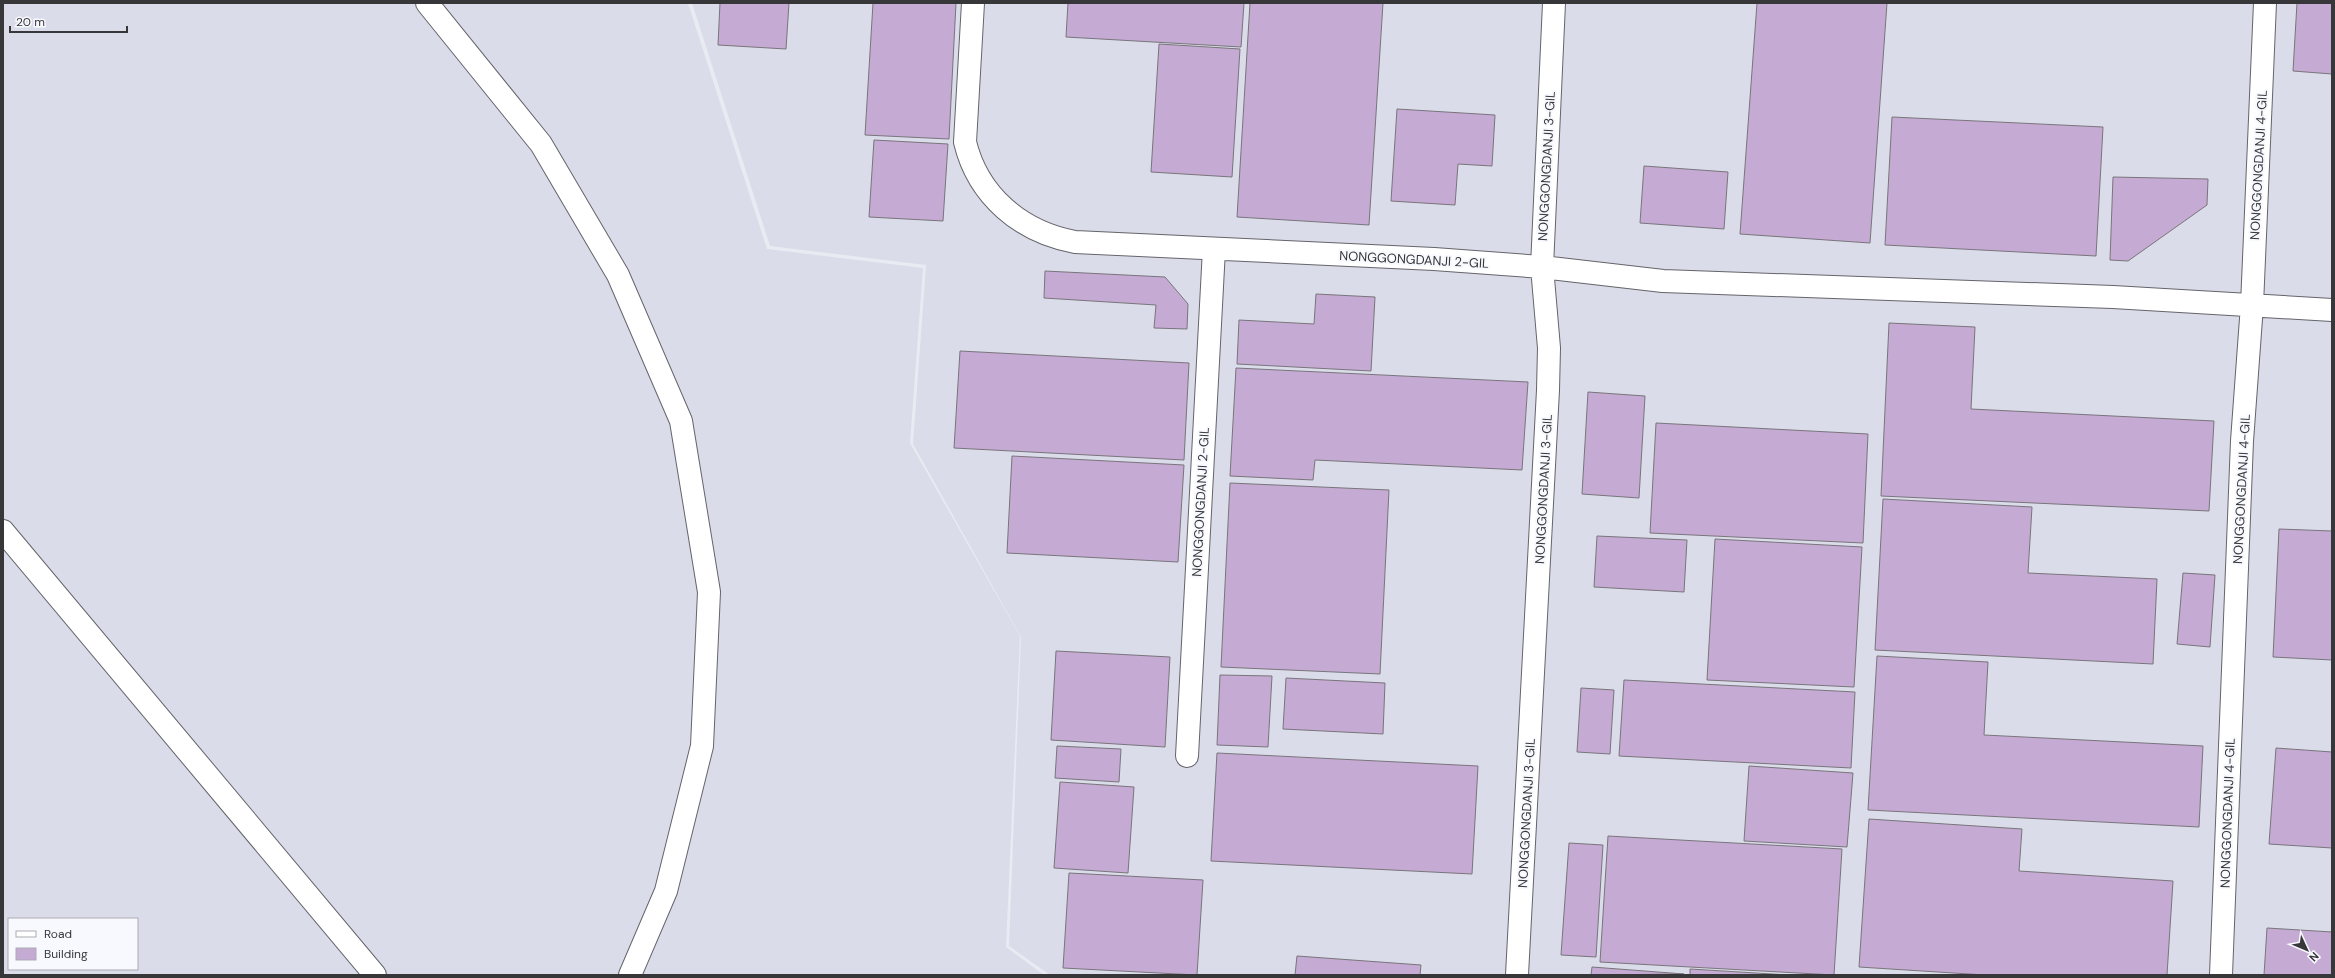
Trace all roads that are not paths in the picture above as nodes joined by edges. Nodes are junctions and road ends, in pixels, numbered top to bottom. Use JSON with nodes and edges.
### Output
{"nodes":[{"id":1,"x":427,"y":3,"type":"edge"},
{"id":2,"x":973,"y":3,"type":"edge"},
{"id":3,"x":1554,"y":3,"type":"edge"},
{"id":4,"x":2265,"y":3,"type":"edge"},
{"id":5,"x":1214,"y":249,"type":"junction"},
{"id":6,"x":1542,"y":267,"type":"junction"},
{"id":7,"x":2252,"y":305,"type":"junction"},
{"id":8,"x":2332,"y":310,"type":"edge"},
{"id":9,"x":3,"y":531,"type":"edge"},
{"id":10,"x":1187,"y":756,"type":"dead end"},
{"id":11,"x":375,"y":975,"type":"edge"},
{"id":12,"x":630,"y":975,"type":"edge"},
{"id":13,"x":1517,"y":975,"type":"edge"},
{"id":14,"x":2221,"y":975,"type":"edge"}],
"edges":[{"from":1,"to":12,"type":"street"},
{"from":2,"to":5,"type":"street","name":"NONGGONGDANJI 2-GIL"},
{"from":3,"to":6,"type":"street","name":"NONGGONGDANJI 3-GIL"},
{"from":4,"to":7,"type":"street","name":"NONGGONGDANJI 4-GIL"},
{"from":5,"to":6,"type":"street","name":"NONGGONGDANJI 2-GIL"},
{"from":5,"to":10,"type":"street","name":"NONGGONGDANJI 2-GIL"},
{"from":6,"to":7,"type":"street","name":"NONGGONGDANJI 2-GIL"},
{"from":6,"to":13,"type":"street","name":"NONGGONGDANJI 3-GIL"},
{"from":7,"to":8,"type":"street","name":"NONGGONGDANJI 2-GIL"},
{"from":7,"to":14,"type":"street","name":"NONGGONGDANJI 4-GIL"},
{"from":9,"to":11,"type":"street"}]}
